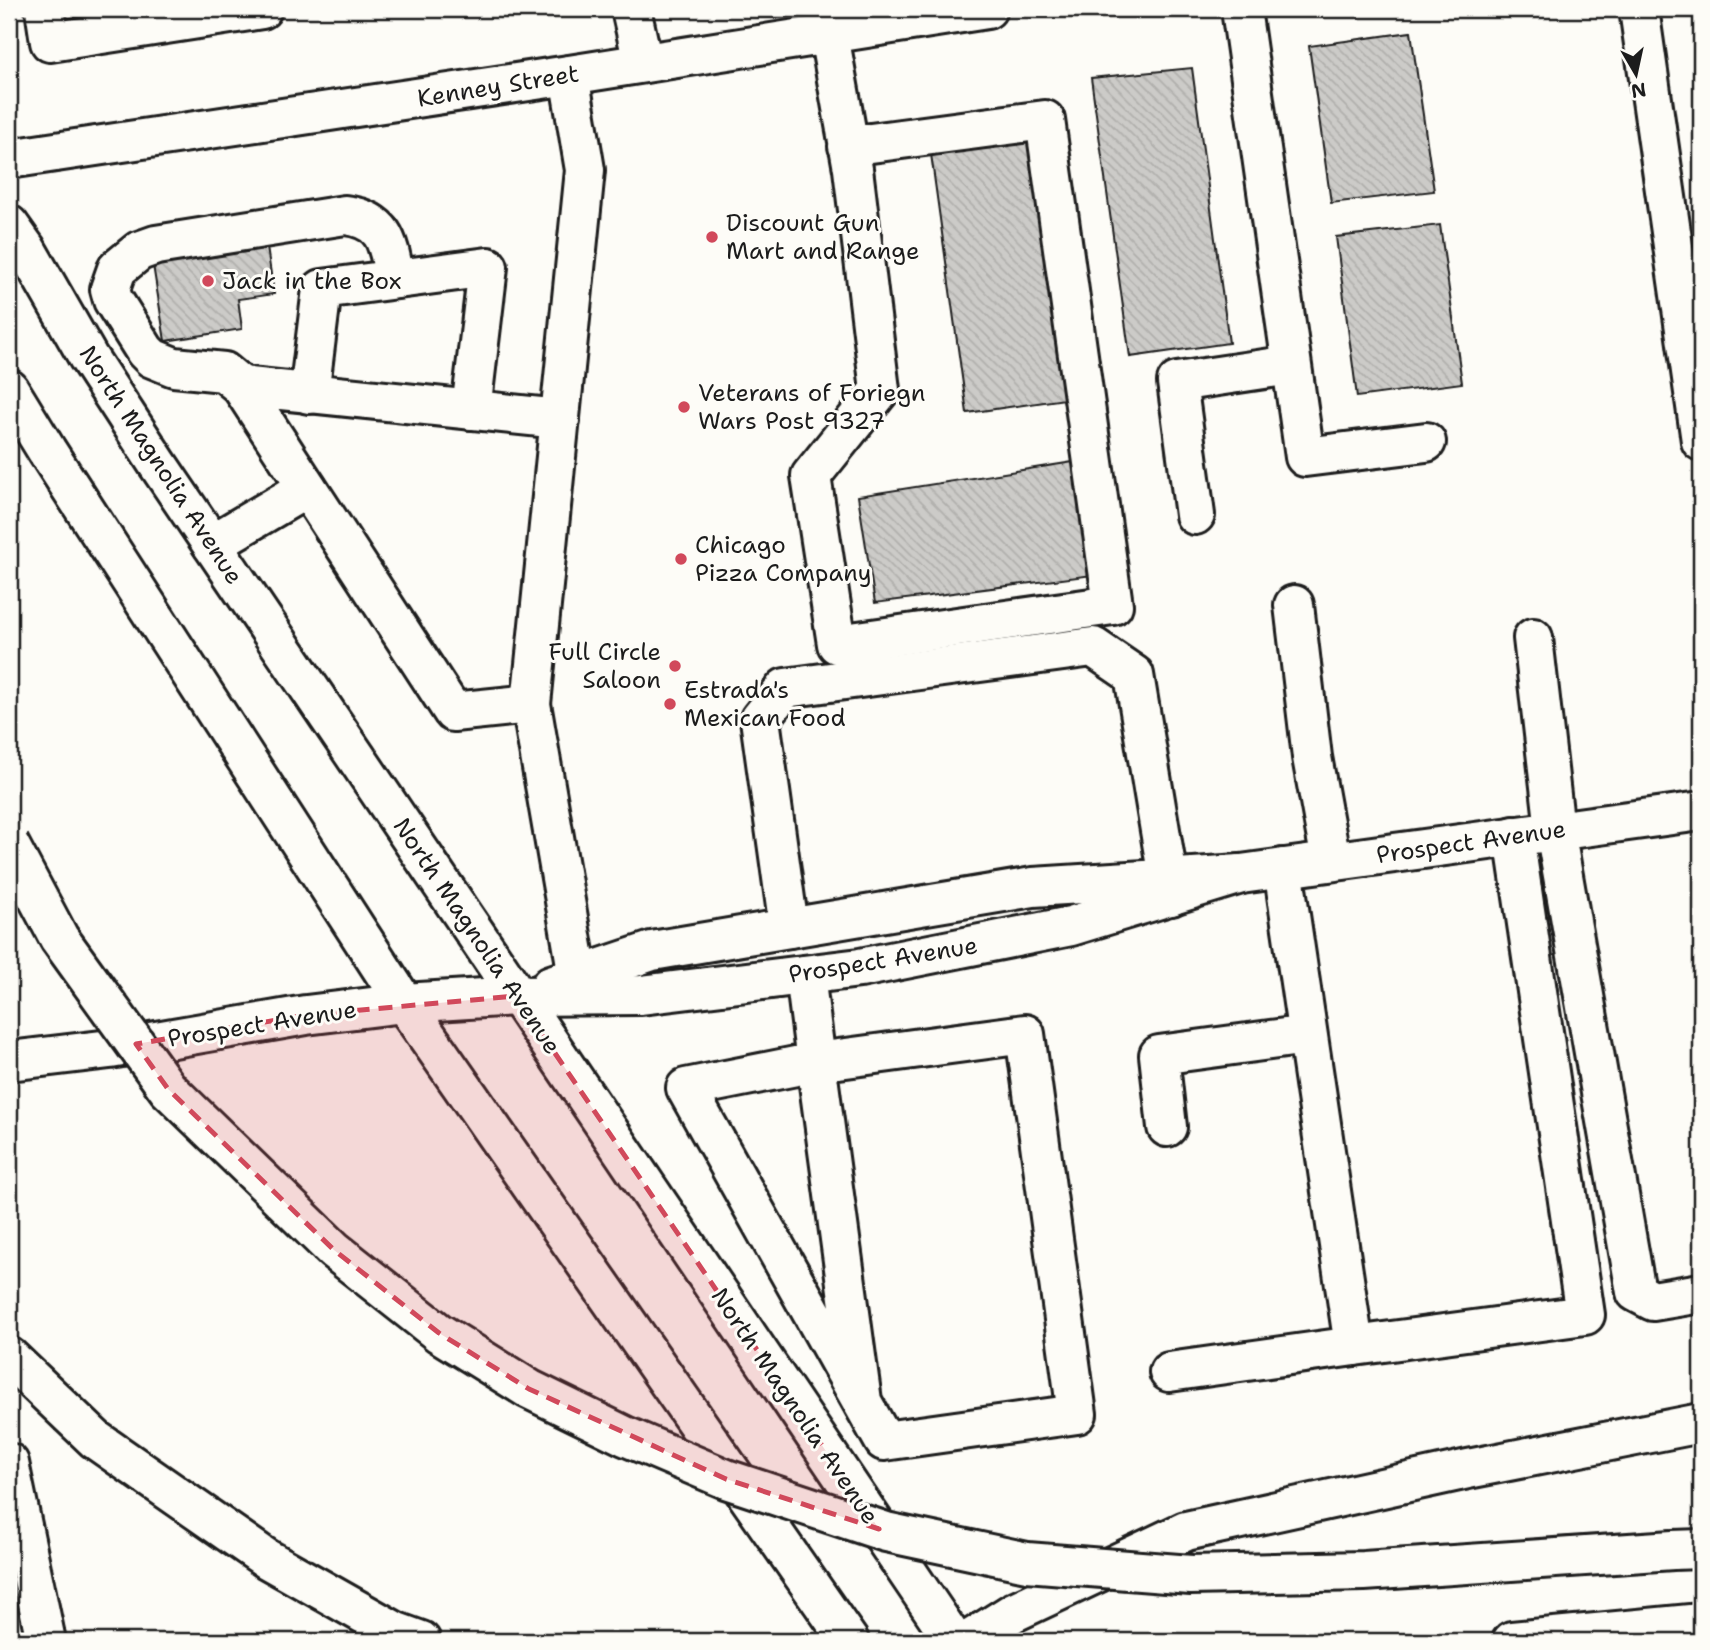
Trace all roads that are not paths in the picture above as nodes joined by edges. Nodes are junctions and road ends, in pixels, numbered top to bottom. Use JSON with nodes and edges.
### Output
{"nodes":[{"id":1,"x":45,"y":9,"type":"edge"},
{"id":2,"x":262,"y":9,"type":"edge"},
{"id":3,"x":631,"y":9,"type":"edge"},
{"id":4,"x":987,"y":9,"type":"edge"},
{"id":5,"x":1241,"y":9,"type":"edge"},
{"id":6,"x":1639,"y":9,"type":"edge"},
{"id":7,"x":806,"y":27,"type":"edge"},
{"id":8,"x":643,"y":63,"type":"junction"},
{"id":9,"x":569,"y":75,"type":"junction"},
{"id":10,"x":848,"y":146,"type":"junction"},
{"id":11,"x":9,"y":159,"type":"edge"},
{"id":12,"x":9,"y":225,"type":"edge"},
{"id":13,"x":395,"y":279,"type":"junction"},
{"id":14,"x":1292,"y":365,"type":"junction"},
{"id":15,"x":242,"y":386,"type":"junction"},
{"id":16,"x":9,"y":389,"type":"edge"},
{"id":17,"x":309,"y":394,"type":"junction"},
{"id":18,"x":471,"y":410,"type":"junction"},
{"id":19,"x":560,"y":419,"type":"junction"},
{"id":20,"x":1701,"y":441,"type":"edge"},
{"id":21,"x":1426,"y":442,"type":"dead end"},
{"id":22,"x":307,"y":488,"type":"junction"},
{"id":23,"x":1195,"y":515,"type":"dead end"},
{"id":24,"x":212,"y":544,"type":"junction"},
{"id":25,"x":1294,"y":605,"type":"dead end"},
{"id":26,"x":1533,"y":638,"type":"dead end"},
{"id":27,"x":531,"y":704,"type":"junction"},
{"id":28,"x":1701,"y":811,"type":"edge"},
{"id":29,"x":1555,"y":830,"type":"junction"},
{"id":30,"x":1514,"y":836,"type":"junction"},
{"id":31,"x":9,"y":844,"type":"edge"},
{"id":32,"x":1331,"y":861,"type":"junction"},
{"id":33,"x":1283,"y":868,"type":"junction"},
{"id":34,"x":1170,"y":887,"type":"junction"},
{"id":35,"x":789,"y":928,"type":"junction"},
{"id":36,"x":805,"y":975,"type":"junction"},
{"id":37,"x":578,"y":976,"type":"junction"},
{"id":38,"x":516,"y":996,"type":"junction"},
{"id":39,"x":404,"y":1003,"type":"junction"},
{"id":40,"x":1307,"y":1035,"type":"junction"},
{"id":41,"x":9,"y":1061,"type":"edge"},
{"id":42,"x":816,"y":1062,"type":"junction"},
{"id":43,"x":1167,"y":1127,"type":"dead end"},
{"id":44,"x":1701,"y":1293,"type":"edge"},
{"id":45,"x":1354,"y":1346,"type":"junction"},
{"id":46,"x":9,"y":1357,"type":"edge"},
{"id":47,"x":1169,"y":1372,"type":"dead end"},
{"id":48,"x":862,"y":1401,"type":"junction"},
{"id":49,"x":1701,"y":1423,"type":"edge"},
{"id":50,"x":9,"y":1463,"type":"edge"},
{"id":51,"x":1687,"y":1549,"type":"edge"},
{"id":52,"x":1692,"y":1624,"type":"edge"},
{"id":53,"x":46,"y":1641,"type":"edge"},
{"id":54,"x":421,"y":1641,"type":"edge"},
{"id":55,"x":849,"y":1641,"type":"edge"},
{"id":56,"x":954,"y":1641,"type":"edge"},
{"id":57,"x":968,"y":1641,"type":"edge"},
{"id":58,"x":1513,"y":1641,"type":"edge"}],
"edges":[{"from":1,"to":2,"type":"main road"},
{"from":3,"to":8,"type":"main road"},
{"from":4,"to":7,"type":"main road","name":"Kenney Street"},
{"from":5,"to":14,"type":"main road"},
{"from":6,"to":20,"type":"main road"},
{"from":7,"to":8,"type":"main road","name":"Kenney Street"},
{"from":7,"to":10,"type":"main road"},
{"from":8,"to":9,"type":"main road","name":"Kenney Street"},
{"from":9,"to":11,"type":"main road","name":"Kenney Street"},
{"from":9,"to":19,"type":"main road"},
{"from":10,"to":10,"type":"main road"},
{"from":12,"to":24,"type":"main road","name":"North Magnolia Avenue"},
{"from":13,"to":15,"type":"main road"},
{"from":13,"to":17,"type":"main road"},
{"from":13,"to":18,"type":"main road"},
{"from":14,"to":21,"type":"main road"},
{"from":14,"to":23,"type":"main road"},
{"from":15,"to":17,"type":"main road"},
{"from":15,"to":22,"type":"main road"},
{"from":16,"to":39,"type":"main road"},
{"from":17,"to":18,"type":"main road"},
{"from":18,"to":19,"type":"main road"},
{"from":19,"to":27,"type":"main road"},
{"from":22,"to":24,"type":"main road"},
{"from":22,"to":27,"type":"main road"},
{"from":24,"to":38,"type":"main road","name":"North Magnolia Avenue"},
{"from":25,"to":32,"type":"main road"},
{"from":26,"to":29,"type":"main road"},
{"from":27,"to":37,"type":"main road"},
{"from":28,"to":29,"type":"main road","name":"Prospect Avenue"},
{"from":29,"to":30,"type":"main road","name":"Prospect Avenue"},
{"from":29,"to":44,"type":"main road"},
{"from":30,"to":32,"type":"main road","name":"Prospect Avenue"},
{"from":30,"to":45,"type":"main road"},
{"from":31,"to":51,"type":"main road","bridge":true},
{"from":32,"to":33,"type":"main road","name":"Prospect Avenue"},
{"from":33,"to":34,"type":"main road","name":"Prospect Avenue"},
{"from":33,"to":40,"type":"main road"},
{"from":34,"to":35,"type":"main road","name":"Prospect Avenue"},
{"from":34,"to":35,"type":"main road"},
{"from":34,"to":36,"type":"main road","name":"Prospect Avenue"},
{"from":35,"to":37,"type":"main road","name":"Prospect Avenue"},
{"from":36,"to":38,"type":"main road","name":"Prospect Avenue"},
{"from":36,"to":42,"type":"main road"},
{"from":37,"to":38,"type":"main road","name":"Prospect Avenue"},
{"from":38,"to":39,"type":"main road","name":"Prospect Avenue"},
{"from":38,"to":56,"type":"main road","name":"North Magnolia Avenue"},
{"from":39,"to":41,"type":"main road","name":"Prospect Avenue"},
{"from":39,"to":55,"type":"main road"},
{"from":40,"to":43,"type":"main road"},
{"from":40,"to":45,"type":"main road"},
{"from":42,"to":48,"type":"main road"},
{"from":42,"to":48,"type":"main road"},
{"from":42,"to":48,"type":"main road"},
{"from":45,"to":47,"type":"main road"},
{"from":46,"to":54,"type":"main road"},
{"from":49,"to":57,"type":"main road"},
{"from":50,"to":53,"type":"main road"},
{"from":52,"to":58,"type":"main road"}]}
